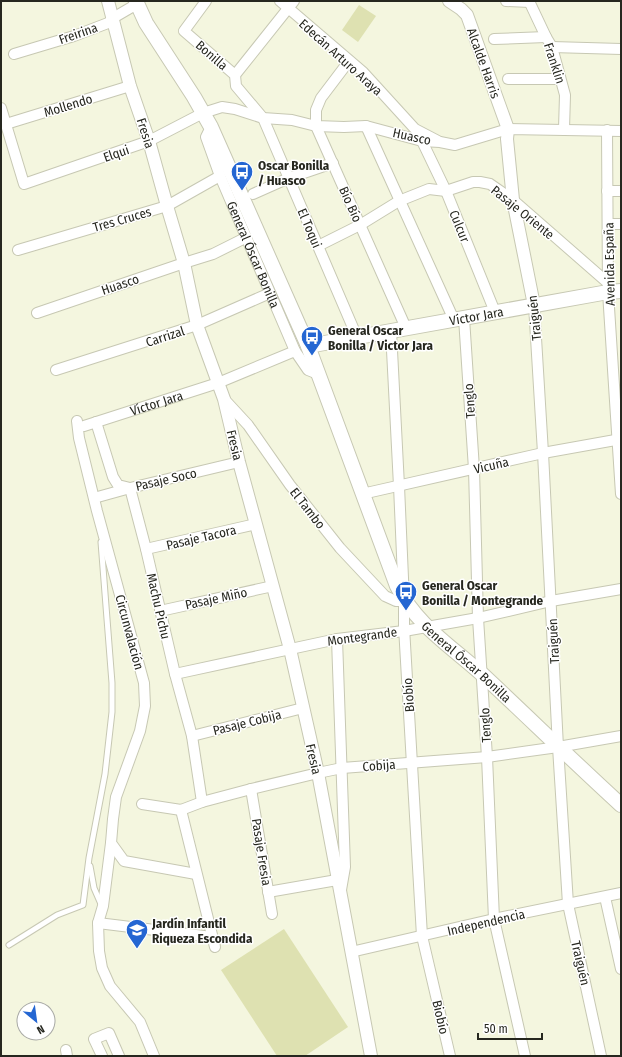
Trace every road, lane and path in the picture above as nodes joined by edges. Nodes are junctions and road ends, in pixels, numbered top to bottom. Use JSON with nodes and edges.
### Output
{"nodes":[{"id":1,"x":108,"y":1,"type":"edge"},
{"id":2,"x":206,"y":1,"type":"edge"},
{"id":3,"x":280,"y":1,"type":"edge"},
{"id":4,"x":506,"y":1,"type":"edge"},
{"id":5,"x":136,"y":2,"type":"edge"},
{"id":6,"x":451,"y":2,"type":"edge"},
{"id":7,"x":530,"y":2,"type":"edge"},
{"id":8,"x":291,"y":5,"type":"edge"},
{"id":9,"x":113,"y":18,"type":"junction"},
{"id":10,"x":546,"y":36,"type":"junction"},
{"id":11,"x":494,"y":39,"type":"dead end"},
{"id":12,"x":552,"y":47,"type":"junction"},
{"id":13,"x":621,"y":50,"type":"edge"},
{"id":14,"x":14,"y":54,"type":"dead end"},
{"id":15,"x":349,"y":61,"type":"junction"},
{"id":16,"x":236,"y":75,"type":"junction"},
{"id":17,"x":508,"y":79,"type":"dead end"},
{"id":18,"x":560,"y":79,"type":"junction"},
{"id":19,"x":130,"y":86,"type":"junction"},
{"id":20,"x":1,"y":108,"type":"edge"},
{"id":21,"x":204,"y":113,"type":"junction"},
{"id":22,"x":263,"y":118,"type":"junction"},
{"id":23,"x":6,"y":124,"type":"junction"},
{"id":24,"x":316,"y":126,"type":"junction"},
{"id":25,"x":366,"y":126,"type":"junction"},
{"id":26,"x":211,"y":127,"type":"junction"},
{"id":27,"x":508,"y":129,"type":"junction"},
{"id":28,"x":564,"y":129,"type":"junction"},
{"id":29,"x":607,"y":130,"type":"junction"},
{"id":30,"x":621,"y":131,"type":"edge"},
{"id":31,"x":150,"y":141,"type":"junction"},
{"id":32,"x":422,"y":141,"type":"junction"},
{"id":33,"x":440,"y":142,"type":"junction"},
{"id":34,"x":333,"y":163,"type":"junction"},
{"id":35,"x":220,"y":176,"type":"junction"},
{"id":36,"x":289,"y":178,"type":"junction"},
{"id":37,"x":446,"y":191,"type":"junction"},
{"id":38,"x":608,"y":191,"type":"junction"},
{"id":39,"x":621,"y":191,"type":"edge"},
{"id":40,"x":253,"y":194,"type":"dead end"},
{"id":41,"x":513,"y":200,"type":"junction"},
{"id":42,"x":399,"y":201,"type":"junction"},
{"id":43,"x":167,"y":206,"type":"junction"},
{"id":44,"x":608,"y":224,"type":"junction"},
{"id":45,"x":621,"y":224,"type":"edge"},
{"id":46,"x":360,"y":225,"type":"junction"},
{"id":47,"x":247,"y":237,"type":"junction"},
{"id":48,"x":318,"y":246,"type":"junction"},
{"id":49,"x":18,"y":250,"type":"dead end"},
{"id":50,"x":184,"y":263,"type":"junction"},
{"id":51,"x":612,"y":289,"type":"edge"},
{"id":52,"x":270,"y":293,"type":"junction"},
{"id":53,"x":534,"y":305,"type":"junction"},
{"id":54,"x":495,"y":312,"type":"junction"},
{"id":55,"x":37,"y":313,"type":"dead end"},
{"id":56,"x":459,"y":319,"type":"junction"},
{"id":57,"x":197,"y":326,"type":"junction"},
{"id":58,"x":406,"y":328,"type":"junction"},
{"id":59,"x":391,"y":331,"type":"junction"},
{"id":60,"x":357,"y":337,"type":"junction"},
{"id":61,"x":308,"y":346,"type":"junction"},
{"id":62,"x":295,"y":352,"type":"junction"},
{"id":63,"x":56,"y":370,"type":"dead end"},
{"id":64,"x":318,"y":374,"type":"junction"},
{"id":65,"x":218,"y":383,"type":"junction"},
{"id":66,"x":224,"y":399,"type":"junction"},
{"id":67,"x":96,"y":422,"type":"junction"},
{"id":68,"x":80,"y":424,"type":"joint"},
{"id":69,"x":619,"y":439,"type":"edge"},
{"id":70,"x":544,"y":453,"type":"junction"},
{"id":71,"x":238,"y":462,"type":"junction"},
{"id":72,"x":474,"y":469,"type":"junction"},
{"id":73,"x":399,"y":486,"type":"junction"},
{"id":74,"x":130,"y":488,"type":"junction"},
{"id":75,"x":362,"y":494,"type":"junction"},
{"id":76,"x":621,"y":494,"type":"edge"},
{"id":77,"x":94,"y":498,"type":"junction"},
{"id":78,"x":99,"y":519,"type":"junction"},
{"id":79,"x":256,"y":524,"type":"junction"},
{"id":80,"x":146,"y":549,"type":"junction"},
{"id":81,"x":273,"y":586,"type":"junction"},
{"id":82,"x":621,"y":590,"type":"edge"},
{"id":83,"x":404,"y":601,"type":"junction"},
{"id":84,"x":551,"y":601,"type":"junction"},
{"id":85,"x":160,"y":610,"type":"junction"},
{"id":86,"x":478,"y":618,"type":"junction"},
{"id":87,"x":427,"y":627,"type":"junction"},
{"id":88,"x":404,"y":631,"type":"junction"},
{"id":89,"x":337,"y":639,"type":"junction"},
{"id":90,"x":290,"y":649,"type":"junction"},
{"id":91,"x":174,"y":674,"type":"junction"},
{"id":92,"x":482,"y":675,"type":"junction"},
{"id":93,"x":303,"y":708,"type":"junction"},
{"id":94,"x":192,"y":736,"type":"junction"},
{"id":95,"x":621,"y":736,"type":"edge"},
{"id":96,"x":558,"y":747,"type":"junction"},
{"id":97,"x":487,"y":756,"type":"junction"},
{"id":98,"x":413,"y":763,"type":"junction"},
{"id":99,"x":342,"y":768,"type":"junction"},
{"id":100,"x":318,"y":773,"type":"junction"},
{"id":101,"x":251,"y":789,"type":"junction"},
{"id":102,"x":202,"y":802,"type":"junction"},
{"id":103,"x":142,"y":804,"type":"dead end"},
{"id":104,"x":621,"y":805,"type":"edge"},
{"id":105,"x":181,"y":810,"type":"junction"},
{"id":106,"x":111,"y":843,"type":"junction"},
{"id":107,"x":90,"y":858,"type":"junction"},
{"id":108,"x":196,"y":874,"type":"junction"},
{"id":109,"x":337,"y":880,"type":"junction"},
{"id":110,"x":268,"y":892,"type":"junction"},
{"id":111,"x":621,"y":893,"type":"edge"},
{"id":112,"x":341,"y":894,"type":"junction"},
{"id":113,"x":605,"y":897,"type":"junction"},
{"id":114,"x":568,"y":904,"type":"junction"},
{"id":115,"x":103,"y":906,"type":"junction"},
{"id":116,"x":272,"y":914,"type":"dead end"},
{"id":117,"x":494,"y":919,"type":"junction"},
{"id":118,"x":98,"y":923,"type":"junction"},
{"id":119,"x":422,"y":936,"type":"junction"},
{"id":120,"x":9,"y":945,"type":"dead end"},
{"id":121,"x":351,"y":952,"type":"junction"},
{"id":122,"x":621,"y":969,"type":"edge"},
{"id":123,"x":369,"y":1055,"type":"edge"},
{"id":124,"x":102,"y":1056,"type":"edge"},
{"id":125,"x":119,"y":1056,"type":"edge"},
{"id":126,"x":154,"y":1056,"type":"edge"},
{"id":127,"x":450,"y":1056,"type":"edge"},
{"id":128,"x":524,"y":1056,"type":"edge"},
{"id":129,"x":601,"y":1056,"type":"edge"}],
"edges":[{"from":1,"to":9,"type":"street","name":"Fresia"},
{"from":2,"to":16,"type":"street","name":"Bonilla"},
{"from":3,"to":8,"type":"street","name":"Edecán Arturo Araya"},
{"from":4,"to":7,"type":"street"},
{"from":5,"to":9,"type":"street","name":"Freirina"},
{"from":5,"to":21,"type":"main road","name":"General Óscar Bonilla"},
{"from":6,"to":27,"type":"street","name":"Alcalde Harris"},
{"from":7,"to":10,"type":"street","name":"Franklin"},
{"from":8,"to":15,"type":"street","name":"Edecán Arturo Araya"},
{"from":8,"to":16,"type":"street"},
{"from":9,"to":14,"type":"street","name":"Freirina"},
{"from":9,"to":19,"type":"street","name":"Fresia"},
{"from":10,"to":11,"type":"street"},
{"from":10,"to":12,"type":"street","name":"Franklin"},
{"from":12,"to":13,"type":"street"},
{"from":12,"to":18,"type":"street","name":"Franklin"},
{"from":15,"to":24,"type":"street","name":"Bío Bío"},
{"from":15,"to":33,"type":"street","name":"Edecán Arturo Araya"},
{"from":16,"to":22,"type":"street","name":"Bonilla"},
{"from":17,"to":18,"type":"street"},
{"from":18,"to":28,"type":"street","name":"Franklin"},
{"from":19,"to":23,"type":"street","name":"Mollendo"},
{"from":19,"to":31,"type":"street","name":"Fresia"},
{"from":20,"to":23,"type":"street"},
{"from":21,"to":22,"type":"street","name":"Huasco"},
{"from":21,"to":26,"type":"main road","name":"General Óscar Bonilla"},
{"from":21,"to":31,"type":"street","name":"Elqui"},
{"from":22,"to":24,"type":"street","name":"Huasco"},
{"from":22,"to":36,"type":"street","name":"El Toqui"},
{"from":23,"to":31,"type":"street","name":"Elqui"},
{"from":24,"to":25,"type":"street","name":"Huasco"},
{"from":24,"to":34,"type":"street","name":"Bío Bío"},
{"from":25,"to":32,"type":"street","name":"Huasco"},
{"from":25,"to":42,"type":"street","name":"Tenglo"},
{"from":26,"to":35,"type":"street","name":"General Óscar Bonilla"},
{"from":26,"to":61,"type":"main road","name":"General Óscar Bonilla"},
{"from":27,"to":28,"type":"street","name":"Huasco"},
{"from":27,"to":33,"type":"street","name":"Huasco"},
{"from":27,"to":41,"type":"street","name":"Traiguén"},
{"from":28,"to":29,"type":"street","name":"Huasco"},
{"from":29,"to":30,"type":"street","name":"Huasco"},
{"from":29,"to":38,"type":"street","name":"Avenida España"},
{"from":31,"to":43,"type":"street","name":"Fresia"},
{"from":32,"to":33,"type":"street","name":"Huasco"},
{"from":32,"to":37,"type":"street","name":"Culcur"},
{"from":34,"to":36,"type":"street"},
{"from":34,"to":46,"type":"street","name":"Bío Bío"},
{"from":35,"to":43,"type":"street","name":"Tres Cruces"},
{"from":35,"to":47,"type":"street","name":"General Óscar Bonilla"},
{"from":36,"to":40,"type":"street"},
{"from":36,"to":48,"type":"street","name":"El Toqui"},
{"from":37,"to":41,"type":"street","name":"Pasaje Oriente"},
{"from":37,"to":42,"type":"street","name":"Pasaje Oriente"},
{"from":37,"to":54,"type":"street","name":"Culcur"},
{"from":38,"to":39,"type":"street"},
{"from":38,"to":44,"type":"street","name":"Avenida España"},
{"from":41,"to":51,"type":"street","name":"Pasaje Oriente"},
{"from":41,"to":53,"type":"street","name":"Traiguén"},
{"from":42,"to":46,"type":"street","name":"Pasaje Oriente"},
{"from":42,"to":56,"type":"street","name":"Tenglo"},
{"from":43,"to":49,"type":"street","name":"Tres Cruces"},
{"from":43,"to":50,"type":"street","name":"Fresia"},
{"from":44,"to":45,"type":"street"},
{"from":44,"to":51,"type":"street","name":"Avenida España"},
{"from":46,"to":48,"type":"street","name":"Pasaje Oriente"},
{"from":46,"to":58,"type":"street","name":"Bío Bío"},
{"from":47,"to":50,"type":"street","name":"Huasco"},
{"from":47,"to":52,"type":"street","name":"General Óscar Bonilla"},
{"from":48,"to":60,"type":"street","name":"El Toqui"},
{"from":50,"to":55,"type":"street","name":"Huasco"},
{"from":50,"to":57,"type":"street","name":"Fresia"},
{"from":51,"to":53,"type":"main road","name":"Víctor Jara"},
{"from":51,"to":69,"type":"street","name":"Avenida España"},
{"from":52,"to":57,"type":"street","name":"Carrizal"},
{"from":52,"to":62,"type":"street","name":"General Óscar Bonilla"},
{"from":53,"to":54,"type":"main road","name":"Víctor Jara"},
{"from":53,"to":70,"type":"street","name":"Traiguén"},
{"from":54,"to":56,"type":"main road","name":"Víctor Jara"},
{"from":56,"to":58,"type":"main road","name":"Víctor Jara"},
{"from":56,"to":72,"type":"street","name":"Tenglo"},
{"from":57,"to":63,"type":"street","name":"Carrizal"},
{"from":57,"to":65,"type":"street","name":"Fresia"},
{"from":58,"to":59,"type":"main road","name":"Víctor Jara"},
{"from":59,"to":60,"type":"main road","name":"Víctor Jara"},
{"from":59,"to":73,"type":"street","name":"Biobío"},
{"from":60,"to":61,"type":"main road","name":"Víctor Jara"},
{"from":61,"to":64,"type":"main road","name":"General Óscar Bonilla"},
{"from":62,"to":64,"type":"street","name":"General Óscar Bonilla"},
{"from":62,"to":65,"type":"street","name":"Víctor Jara"},
{"from":64,"to":75,"type":"main road","name":"General Óscar Bonilla"},
{"from":65,"to":66,"type":"street","name":"Fresia"},
{"from":65,"to":67,"type":"street","name":"Víctor Jara"},
{"from":66,"to":71,"type":"street","name":"Fresia"},
{"from":66,"to":83,"type":"street","name":"El Tambo"},
{"from":67,"to":68,"type":"street","name":"Víctor Jara"},
{"from":67,"to":74,"type":"street"},
{"from":68,"to":77,"type":"street","name":"Circunvalación"},
{"from":69,"to":70,"type":"street","name":"Vicuña"},
{"from":69,"to":76,"type":"street","name":"Avenida España"},
{"from":70,"to":72,"type":"street","name":"Vicuña"},
{"from":70,"to":84,"type":"street","name":"Traiguén"},
{"from":71,"to":74,"type":"street","name":"Pasaje Soco"},
{"from":71,"to":79,"type":"street","name":"Fresia"},
{"from":72,"to":73,"type":"street","name":"Vicuña"},
{"from":72,"to":86,"type":"street","name":"Tenglo"},
{"from":73,"to":75,"type":"street","name":"Vicuña"},
{"from":73,"to":83,"type":"street","name":"Biobío"},
{"from":74,"to":77,"type":"street","name":"Pasaje Soco"},
{"from":74,"to":80,"type":"street","name":"Machu Pichu"},
{"from":75,"to":83,"type":"main road","name":"General Óscar Bonilla"},
{"from":77,"to":78,"type":"street","name":"Circunvalación"},
{"from":78,"to":106,"type":"street","name":"Circunvalación"},
{"from":78,"to":107,"type":"lane"},
{"from":79,"to":80,"type":"street","name":"Pasaje Tacora"},
{"from":79,"to":81,"type":"street","name":"Fresia"},
{"from":80,"to":85,"type":"street","name":"Machu Pichu"},
{"from":81,"to":85,"type":"street","name":"Pasaje Miño"},
{"from":81,"to":90,"type":"street","name":"Fresia"},
{"from":82,"to":84,"type":"street","name":"Montegrande"},
{"from":83,"to":87,"type":"main road","name":"General Óscar Bonilla"},
{"from":83,"to":88,"type":"street","name":"Biobío"},
{"from":84,"to":86,"type":"street","name":"Montegrande"},
{"from":84,"to":96,"type":"street","name":"Traiguén"},
{"from":85,"to":91,"type":"street","name":"Machu Pichu"},
{"from":86,"to":87,"type":"street","name":"Montegrande"},
{"from":86,"to":92,"type":"street","name":"Tenglo"},
{"from":87,"to":88,"type":"street","name":"Montegrande"},
{"from":87,"to":92,"type":"main road","name":"General Óscar Bonilla"},
{"from":88,"to":89,"type":"street","name":"Montegrande"},
{"from":88,"to":98,"type":"street","name":"Biobío"},
{"from":89,"to":90,"type":"street","name":"Montegrande"},
{"from":89,"to":99,"type":"street","name":"Fresia"},
{"from":90,"to":91,"type":"street","name":"Montegrande"},
{"from":90,"to":93,"type":"street","name":"Fresia"},
{"from":91,"to":94,"type":"street","name":"Machu Pichu"},
{"from":92,"to":96,"type":"main road","name":"General Óscar Bonilla"},
{"from":92,"to":97,"type":"street","name":"Tenglo"},
{"from":93,"to":94,"type":"street","name":"Pasaje Cobija"},
{"from":93,"to":100,"type":"street","name":"Fresia"},
{"from":94,"to":102,"type":"street","name":"Machu Pichu"},
{"from":95,"to":96,"type":"street","name":"Cobija"},
{"from":96,"to":97,"type":"street","name":"Cobija"},
{"from":96,"to":104,"type":"main road","name":"General Óscar Bonilla"},
{"from":96,"to":114,"type":"street","name":"Traiguén"},
{"from":97,"to":98,"type":"street","name":"Cobija"},
{"from":97,"to":117,"type":"street","name":"Tenglo"},
{"from":98,"to":99,"type":"street","name":"Cobija"},
{"from":98,"to":119,"type":"street","name":"Biobío"},
{"from":99,"to":100,"type":"street","name":"Cobija"},
{"from":99,"to":112,"type":"street","name":"Fresia"},
{"from":100,"to":101,"type":"street","name":"Cobija"},
{"from":100,"to":109,"type":"street","name":"Fresia"},
{"from":101,"to":102,"type":"street","name":"Cobija"},
{"from":101,"to":110,"type":"street","name":"Pasaje Fresia"},
{"from":102,"to":105,"type":"street","name":"Cobija"},
{"from":103,"to":105,"type":"street","name":"Cobija"},
{"from":105,"to":108,"type":"street"},
{"from":106,"to":108,"type":"street"},
{"from":106,"to":115,"type":"street","name":"Circunvalación"},
{"from":107,"to":115,"type":"lane"},
{"from":107,"to":120,"type":"lane"},
{"from":108,"to":118,"type":"street"},
{"from":109,"to":110,"type":"street"},
{"from":109,"to":112,"type":"street","name":"Fresia"},
{"from":110,"to":116,"type":"street","name":"Pasaje Fresia"},
{"from":111,"to":113,"type":"street","name":"Independencia"},
{"from":112,"to":121,"type":"street","name":"Fresia"},
{"from":113,"to":114,"type":"street","name":"Independencia"},
{"from":113,"to":122,"type":"street"},
{"from":114,"to":117,"type":"street","name":"Independencia"},
{"from":114,"to":129,"type":"street","name":"Traiguén"},
{"from":115,"to":118,"type":"street","name":"Circunvalación"},
{"from":117,"to":119,"type":"street","name":"Independencia"},
{"from":117,"to":128,"type":"street","name":"Tenglo"},
{"from":118,"to":126,"type":"street","name":"Circunvalación"},
{"from":119,"to":121,"type":"street","name":"Independencia"},
{"from":119,"to":127,"type":"street","name":"Biobío"},
{"from":121,"to":123,"type":"street","name":"Fresia"},
{"from":124,"to":125,"type":"street"}]}
